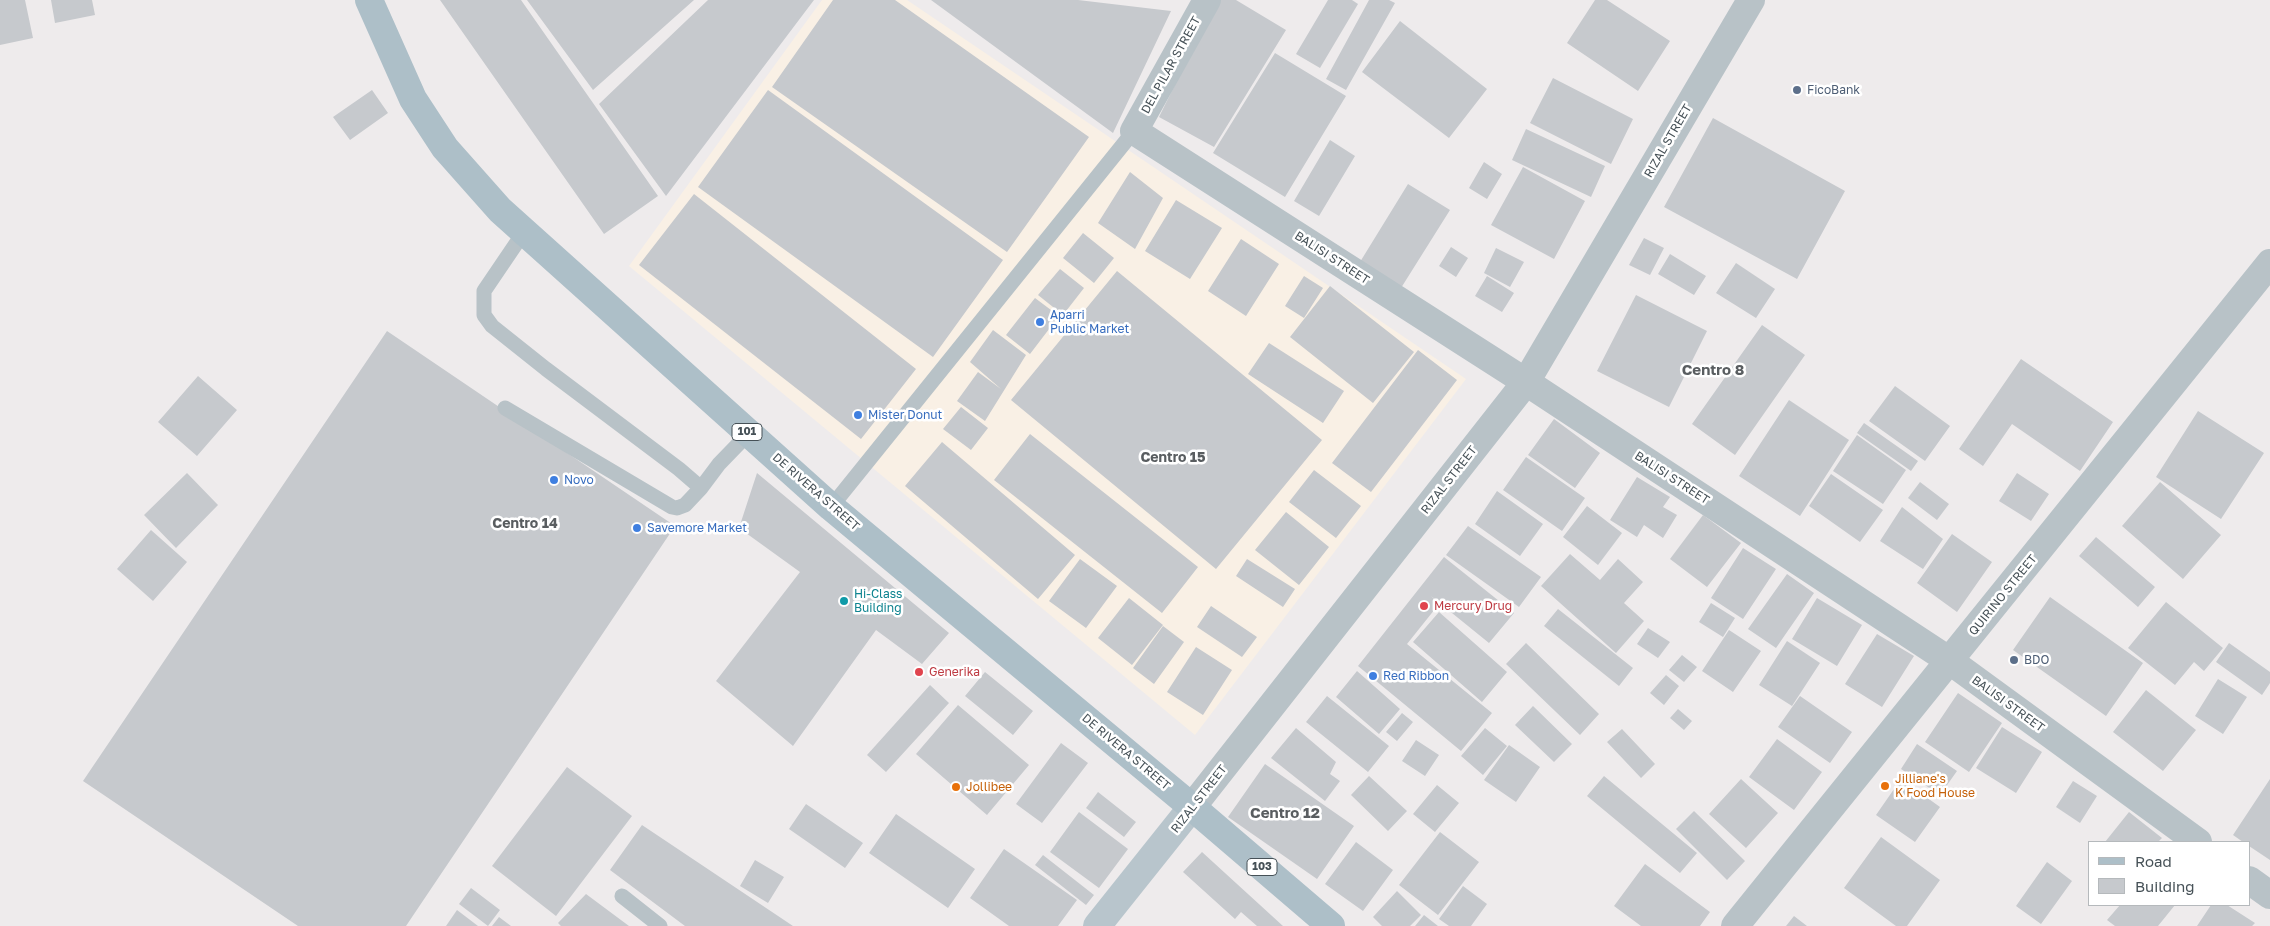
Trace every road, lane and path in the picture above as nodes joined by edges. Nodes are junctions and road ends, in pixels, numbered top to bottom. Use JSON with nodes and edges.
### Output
{"nodes":[{"id":1,"x":369,"y":0,"type":"edge"},
{"id":2,"x":1207,"y":0,"type":"edge"},
{"id":3,"x":1751,"y":0,"type":"edge"},
{"id":4,"x":1134,"y":131,"type":"junction"},
{"id":5,"x":524,"y":232,"type":"junction"},
{"id":6,"x":2270,"y":263,"type":"edge"},
{"id":7,"x":1526,"y":382,"type":"junction"},
{"id":8,"x":505,"y":408,"type":"dead end"},
{"id":9,"x":749,"y":433,"type":"junction"},
{"id":10,"x":701,"y":488,"type":"junction"},
{"id":11,"x":831,"y":507,"type":"junction"},
{"id":12,"x":1950,"y":661,"type":"junction"},
{"id":13,"x":1192,"y":807,"type":"junction"},
{"id":14,"x":2197,"y":841,"type":"edge"},
{"id":15,"x":2250,"y":881,"type":"edge"},
{"id":16,"x":2270,"y":895,"type":"edge"},
{"id":17,"x":622,"y":896,"type":"dead end"},
{"id":18,"x":660,"y":926,"type":"edge"},
{"id":19,"x":1097,"y":926,"type":"edge"},
{"id":20,"x":1331,"y":926,"type":"edge"},
{"id":21,"x":1735,"y":926,"type":"edge"}],
"edges":[{"from":1,"to":5,"type":"main road","name":"DE RIVERA STREET","number":"101"},
{"from":2,"to":4,"type":"street","name":"DEL PILAR STREET"},
{"from":3,"to":7,"type":"street","name":"RIZAL STREET"},
{"from":4,"to":7,"type":"street","name":"BALISI STREET"},
{"from":4,"to":11,"type":"lane"},
{"from":5,"to":9,"type":"main road","name":"DE RIVERA STREET","number":"101"},
{"from":5,"to":10,"type":"lane"},
{"from":6,"to":12,"type":"street","name":"QUIRINO STREET"},
{"from":7,"to":12,"type":"street","name":"BALISI STREET"},
{"from":7,"to":13,"type":"street","name":"RIZAL STREET"},
{"from":8,"to":10,"type":"lane"},
{"from":9,"to":10,"type":"lane"},
{"from":9,"to":11,"type":"main road","name":"DE RIVERA STREET","number":"101"},
{"from":11,"to":13,"type":"main road","name":"DE RIVERA STREET","number":"101"},
{"from":12,"to":14,"type":"street","name":"BALISI STREET"},
{"from":12,"to":21,"type":"street","name":"QUIRINO STREET"},
{"from":13,"to":19,"type":"main road","name":"RIZAL STREET"},
{"from":13,"to":20,"type":"main road","name":"DE RIVERA STREET","number":"103"},
{"from":15,"to":16,"type":"street"},
{"from":17,"to":18,"type":"lane"}]}
